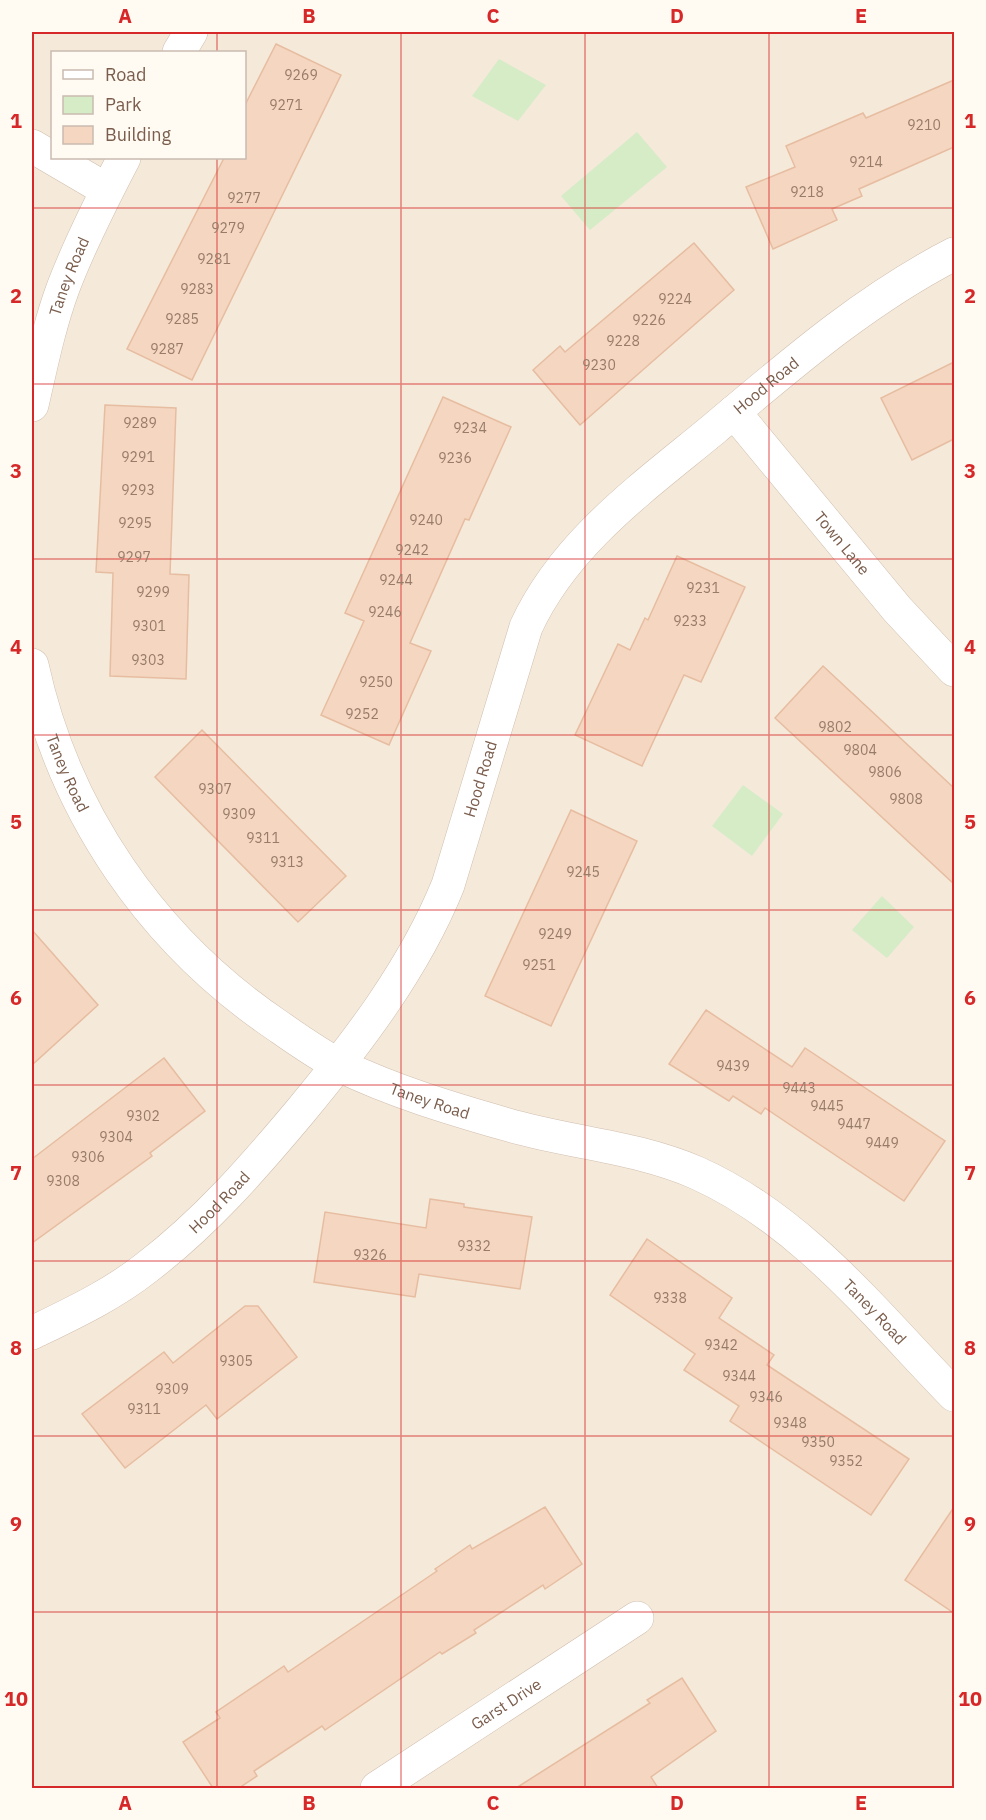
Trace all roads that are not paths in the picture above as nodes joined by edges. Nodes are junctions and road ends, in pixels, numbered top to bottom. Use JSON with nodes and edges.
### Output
{"nodes":[{"id":1,"x":191,"y":32,"type":"edge"},
{"id":2,"x":180,"y":51,"type":"edge"},
{"id":3,"x":32,"y":146,"type":"edge"},
{"id":4,"x":51,"y":157,"type":"edge"},
{"id":5,"x":54,"y":159,"type":"edge"},
{"id":6,"x":123,"y":159,"type":"edge"},
{"id":7,"x":107,"y":190,"type":"junction"},
{"id":8,"x":954,"y":254,"type":"edge"},
{"id":9,"x":32,"y":405,"type":"edge"},
{"id":10,"x":734,"y":412,"type":"junction"},
{"id":11,"x":32,"y":665,"type":"edge"},
{"id":12,"x":954,"y":670,"type":"edge"},
{"id":13,"x":339,"y":1065,"type":"junction"},
{"id":14,"x":32,"y":1333,"type":"edge"},
{"id":15,"x":954,"y":1395,"type":"edge"},
{"id":16,"x":637,"y":1618,"type":"dead end"},
{"id":17,"x":377,"y":1788,"type":"edge"}],
"edges":[{"from":1,"to":2,"type":"street"},
{"from":3,"to":4,"type":"street"},
{"from":5,"to":7,"type":"street"},
{"from":6,"to":7,"type":"street","name":"Taney Road"},
{"from":7,"to":9,"type":"street","name":"Taney Road"},
{"from":8,"to":10,"type":"street","name":"Hood Road"},
{"from":10,"to":12,"type":"street","name":"Town Lane"},
{"from":10,"to":13,"type":"street","name":"Hood Road"},
{"from":11,"to":13,"type":"street","name":"Taney Road"},
{"from":13,"to":14,"type":"street","name":"Hood Road"},
{"from":13,"to":15,"type":"street","name":"Taney Road"},
{"from":16,"to":17,"type":"street","name":"Garst Drive"}]}
